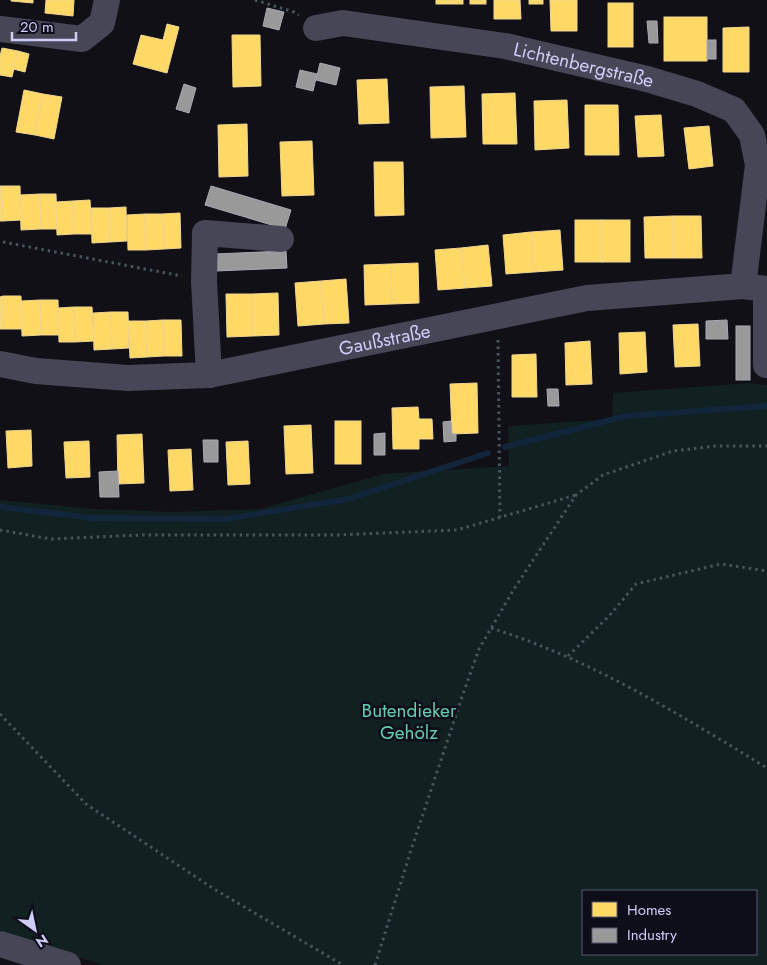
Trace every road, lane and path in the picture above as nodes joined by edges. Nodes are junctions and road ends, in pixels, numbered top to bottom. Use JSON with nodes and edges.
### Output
{"nodes":[{"id":1,"x":107,"y":0,"type":"edge"},
{"id":2,"x":254,"y":0,"type":"edge"},
{"id":3,"x":316,"y":28,"type":"joint"},
{"id":4,"x":0,"y":29,"type":"edge"},
{"id":5,"x":280,"y":239,"type":"dead end"},
{"id":6,"x":3,"y":242,"type":"dead end"},
{"id":7,"x":204,"y":281,"type":"junction"},
{"id":8,"x":759,"y":288,"type":"edge"},
{"id":9,"x":498,"y":316,"type":"junction"},
{"id":10,"x":0,"y":364,"type":"edge"},
{"id":11,"x":766,"y":365,"type":"edge"},
{"id":12,"x":209,"y":375,"type":"junction"},
{"id":13,"x":767,"y":446,"type":"edge"},
{"id":14,"x":576,"y":495,"type":"junction"},
{"id":15,"x":500,"y":518,"type":"junction"},
{"id":16,"x":0,"y":530,"type":"edge"},
{"id":17,"x":767,"y":571,"type":"edge"},
{"id":18,"x":491,"y":628,"type":"junction"},
{"id":19,"x":568,"y":656,"type":"junction"},
{"id":20,"x":0,"y":714,"type":"edge"},
{"id":21,"x":767,"y":768,"type":"edge"},
{"id":22,"x":0,"y":944,"type":"edge"},
{"id":23,"x":68,"y":965,"type":"edge"},
{"id":24,"x":343,"y":965,"type":"edge"},
{"id":25,"x":375,"y":965,"type":"edge"}],
"edges":[{"from":1,"to":4,"type":"street"},
{"from":2,"to":3,"type":"path"},
{"from":3,"to":8,"type":"street","name":"Lichtenbergstraße"},
{"from":5,"to":7,"type":"street"},
{"from":6,"to":7,"type":"path"},
{"from":7,"to":12,"type":"street"},
{"from":8,"to":9,"type":"street","name":"Gaußstraße"},
{"from":8,"to":11,"type":"street","name":"Lichtenbergstraße"},
{"from":9,"to":12,"type":"street","name":"Gaußstraße"},
{"from":9,"to":15,"type":"path"},
{"from":10,"to":12,"type":"street","name":"Gaußstraße"},
{"from":13,"to":14,"type":"path"},
{"from":14,"to":15,"type":"path"},
{"from":14,"to":18,"type":"path"},
{"from":15,"to":16,"type":"path"},
{"from":17,"to":19,"type":"path"},
{"from":18,"to":19,"type":"path"},
{"from":18,"to":25,"type":"path"},
{"from":19,"to":21,"type":"path"},
{"from":20,"to":24,"type":"path"},
{"from":22,"to":23,"type":"street"}]}
